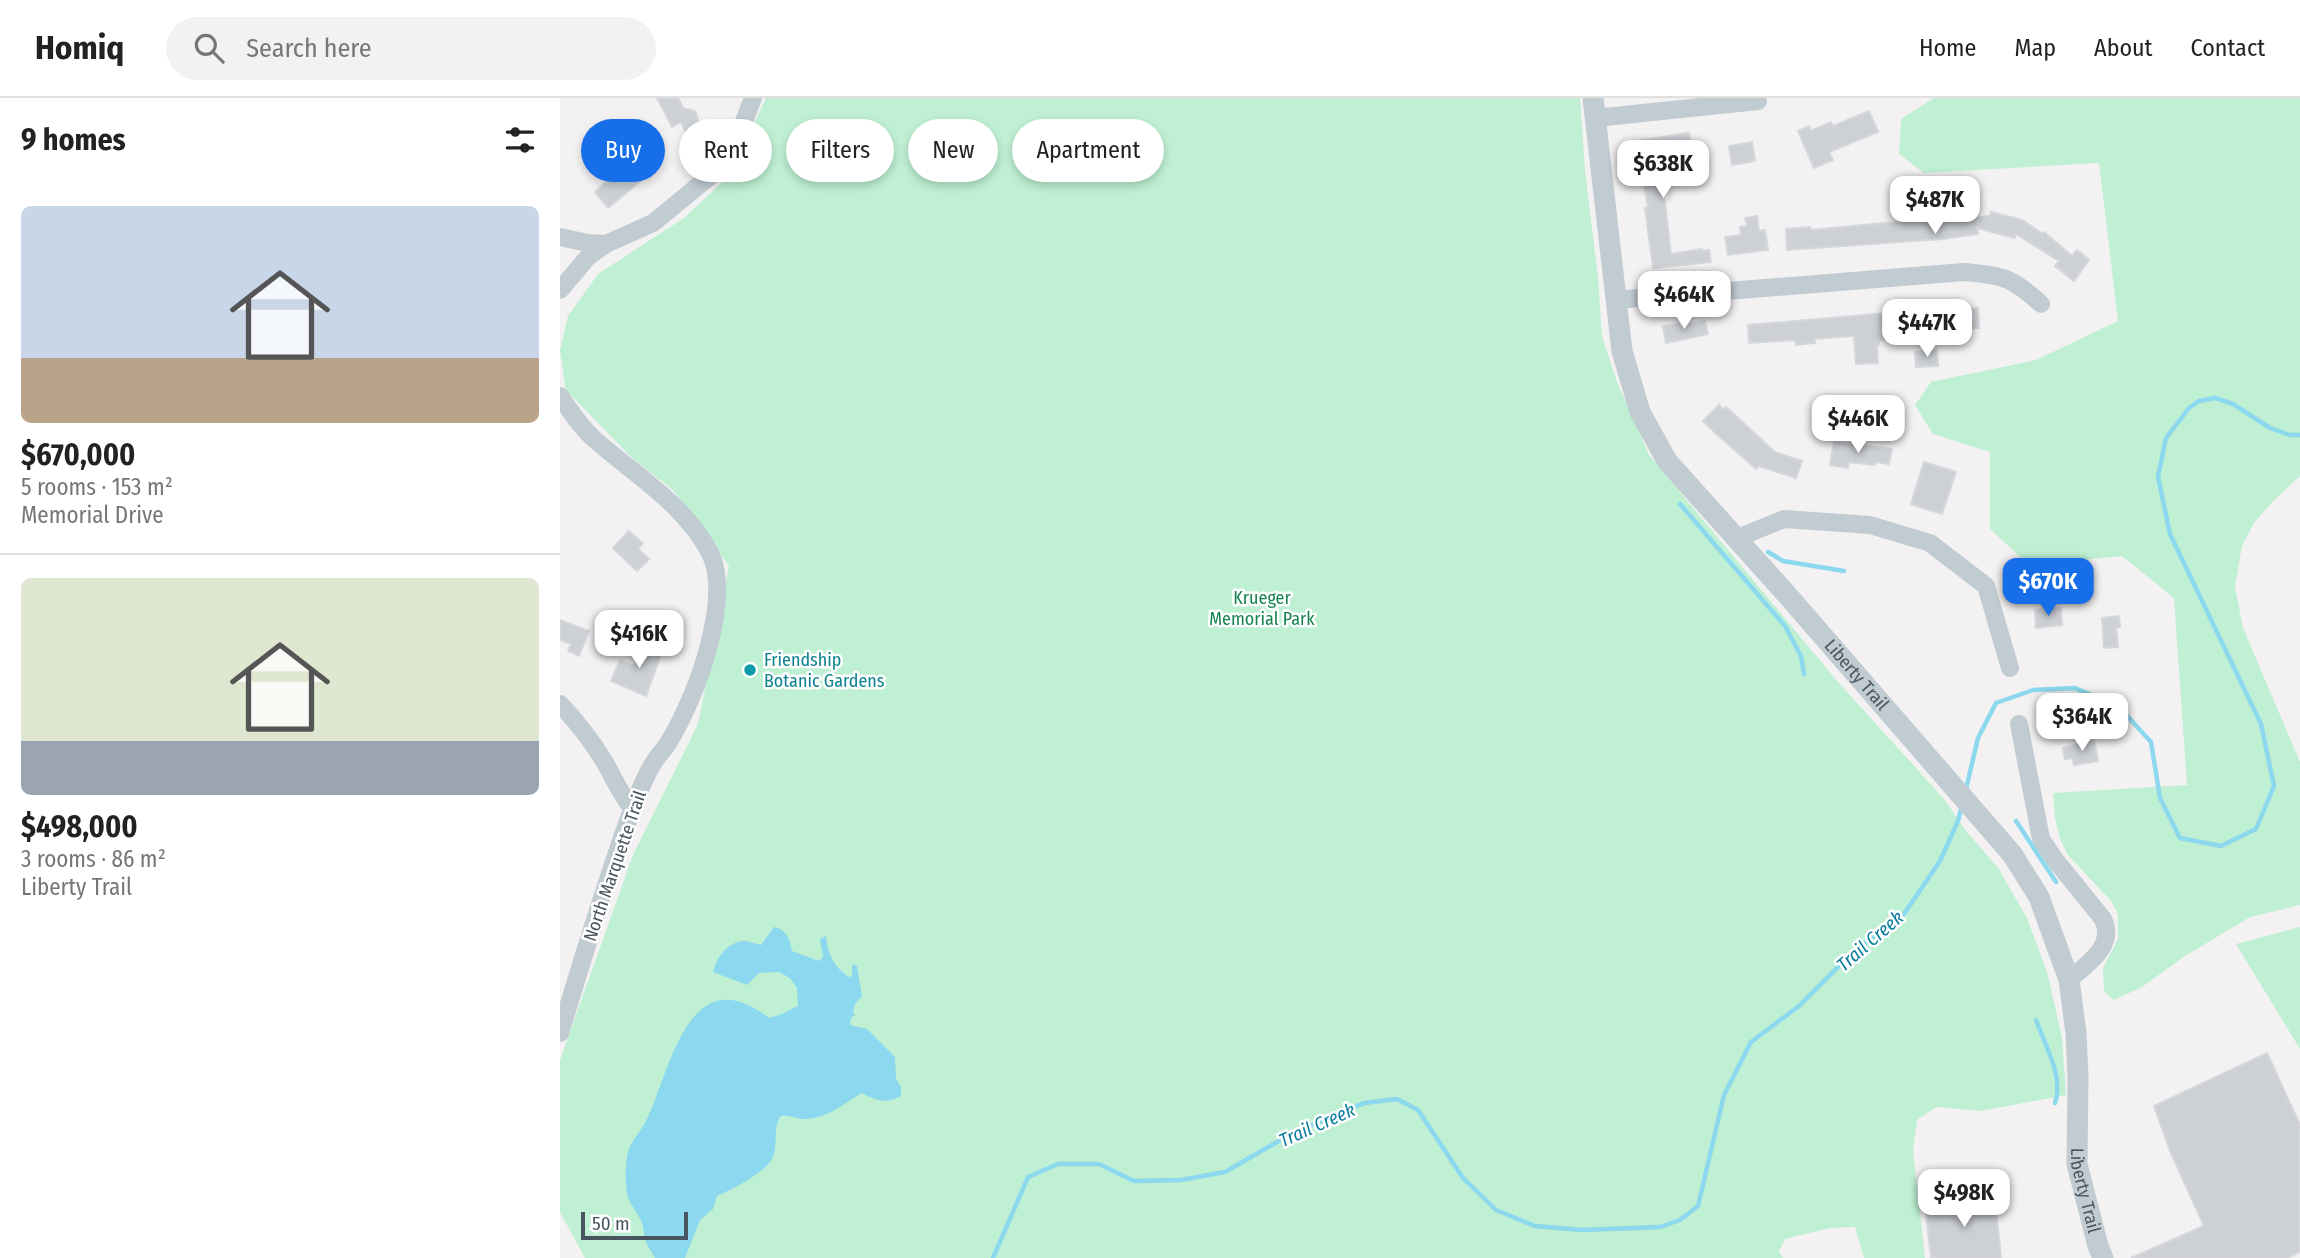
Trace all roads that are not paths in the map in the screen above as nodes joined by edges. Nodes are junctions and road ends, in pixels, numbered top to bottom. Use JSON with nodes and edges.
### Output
{"nodes":[{"id":1,"x":751,"y":99,"type":"edge"},
{"id":2,"x":1758,"y":101,"type":"dead end"},
{"id":3,"x":1594,"y":108,"type":"edge"},
{"id":4,"x":560,"y":237,"type":"edge"},
{"id":5,"x":606,"y":244,"type":"junction"},
{"id":6,"x":560,"y":290,"type":"edge"},
{"id":7,"x":1615,"y":300,"type":"junction"},
{"id":8,"x":2041,"y":304,"type":"dead end"},
{"id":9,"x":560,"y":396,"type":"edge"},
{"id":10,"x":1735,"y":539,"type":"junction"},
{"id":11,"x":2010,"y":668,"type":"dead end"},
{"id":12,"x":560,"y":704,"type":"edge"},
{"id":13,"x":2019,"y":724,"type":"dead end"},
{"id":14,"x":632,"y":809,"type":"junction"},
{"id":15,"x":2069,"y":980,"type":"junction"},
{"id":16,"x":565,"y":997,"type":"edge"},
{"id":17,"x":560,"y":1033,"type":"edge"},
{"id":18,"x":2103,"y":1258,"type":"edge"}],
"edges":[{"from":1,"to":5,"type":"street"},
{"from":2,"to":3,"type":"street"},
{"from":3,"to":7,"type":"street","name":"Liberty Trail"},
{"from":4,"to":5,"type":"street"},
{"from":5,"to":6,"type":"street"},
{"from":7,"to":8,"type":"street"},
{"from":7,"to":10,"type":"street","name":"Liberty Trail"},
{"from":9,"to":14,"type":"street","name":"North Marquette Trail"},
{"from":10,"to":11,"type":"street"},
{"from":10,"to":15,"type":"street","name":"Liberty Trail"},
{"from":12,"to":14,"type":"street"},
{"from":13,"to":15,"type":"street"},
{"from":14,"to":16,"type":"street","name":"North Marquette Trail"},
{"from":15,"to":18,"type":"street","name":"Liberty Trail"},
{"from":16,"to":17,"type":"street","name":"North Marquette Trail"}]}
